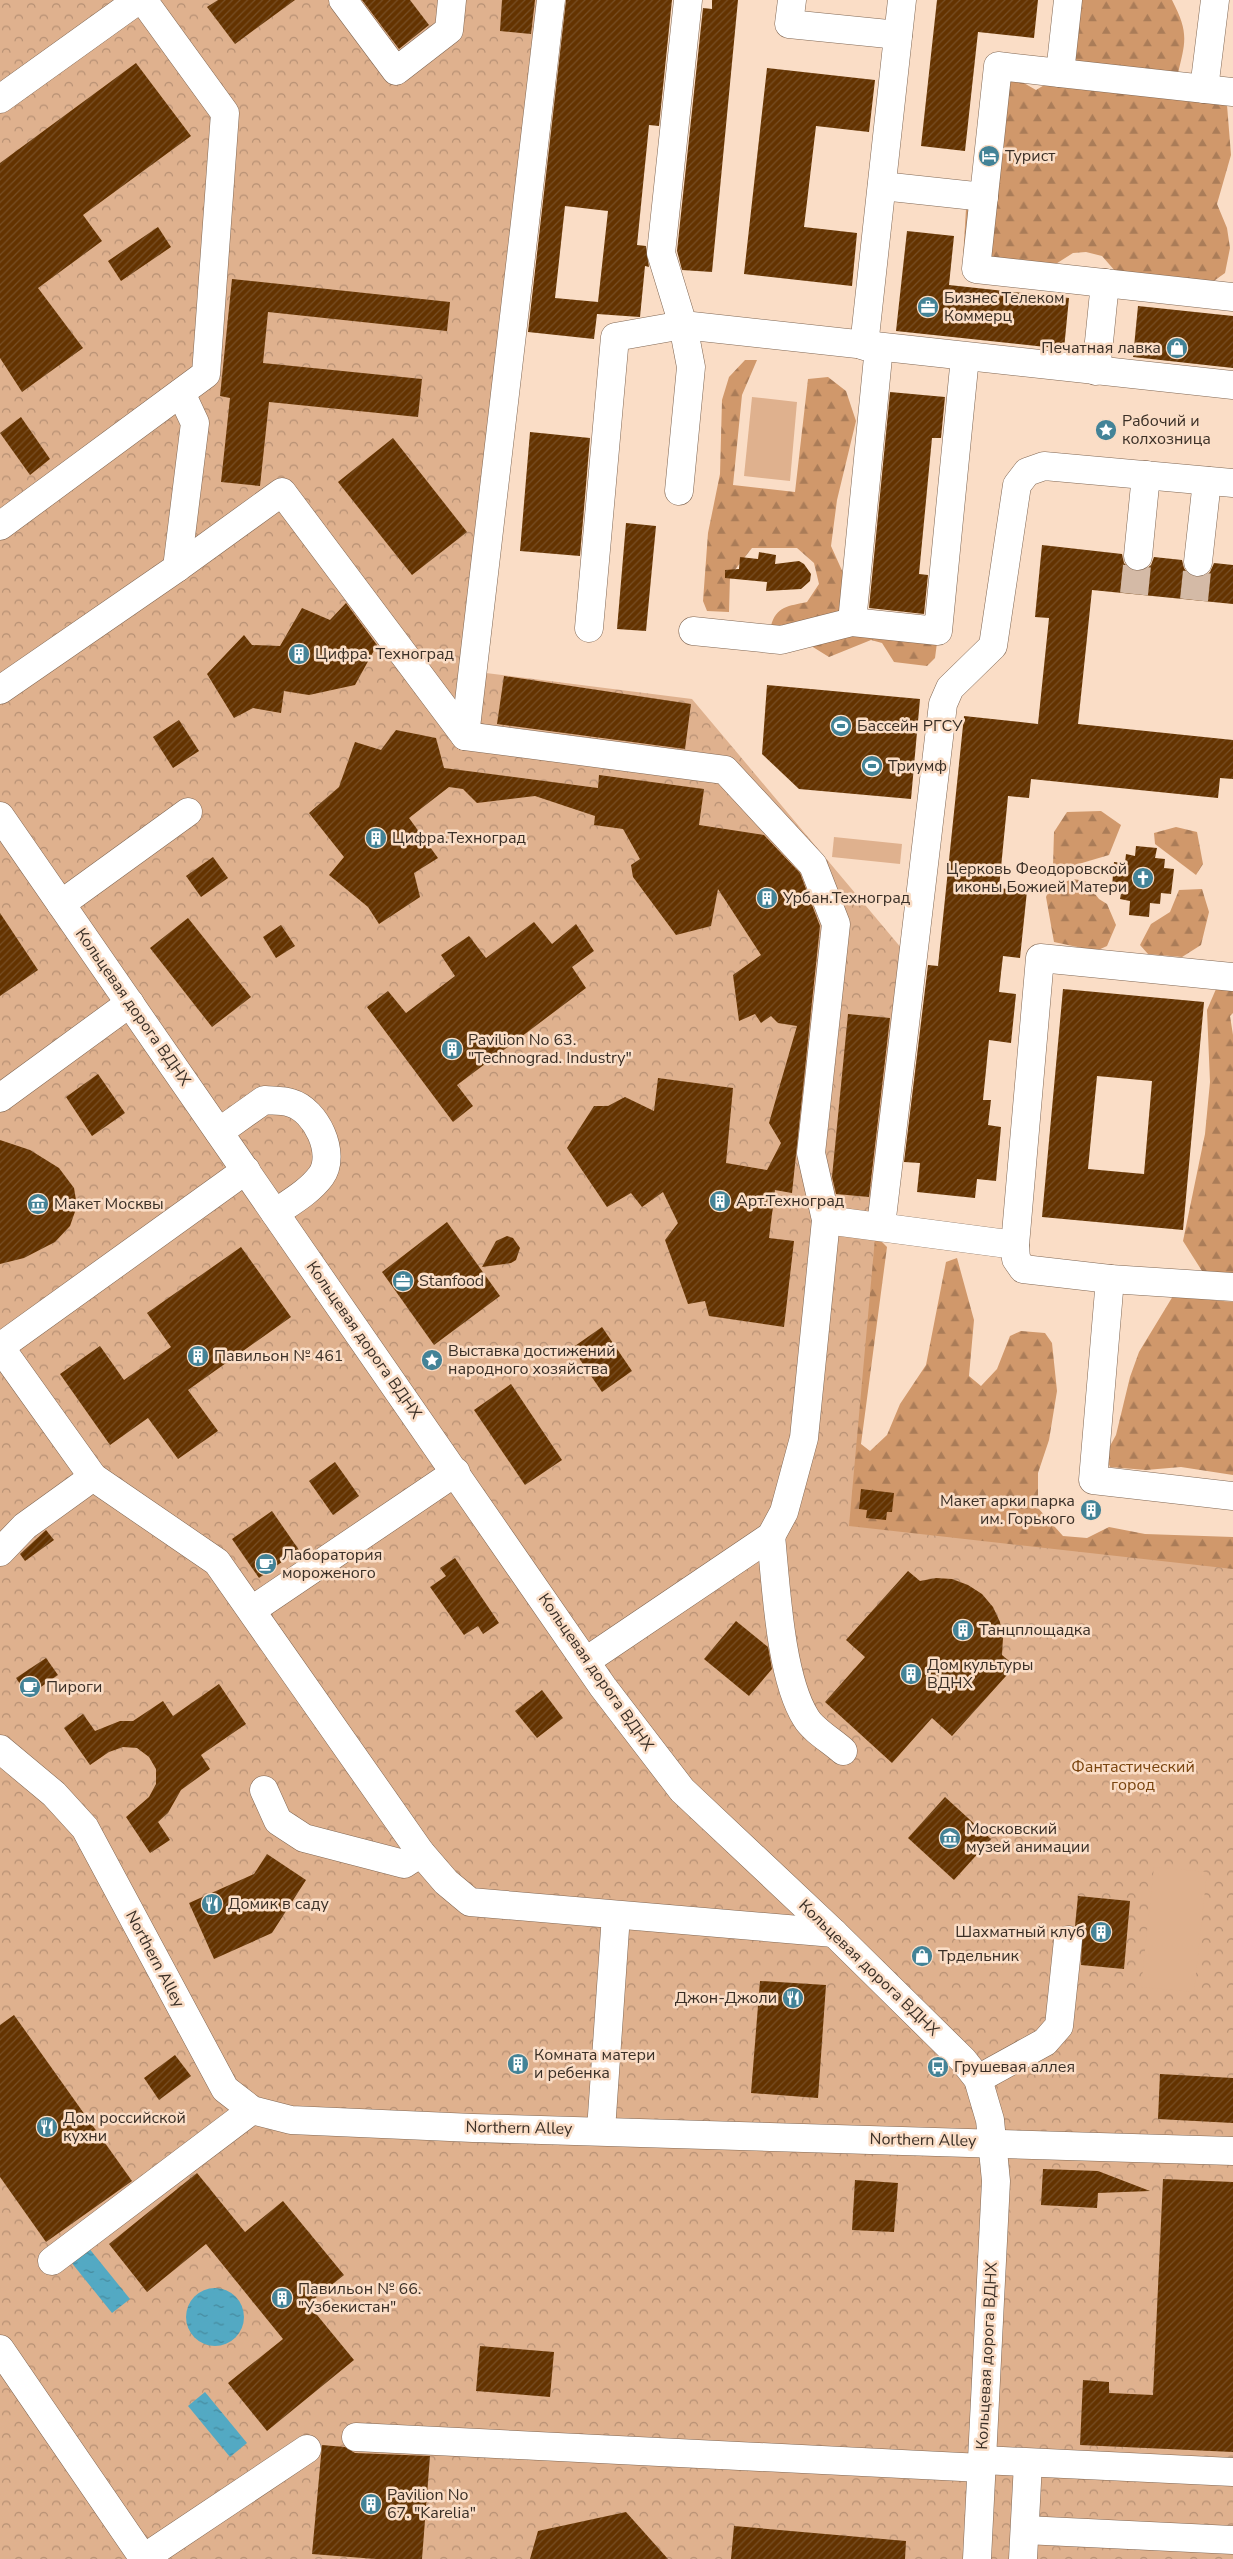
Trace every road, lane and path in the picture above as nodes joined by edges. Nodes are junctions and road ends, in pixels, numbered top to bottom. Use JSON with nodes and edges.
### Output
{"nodes":[{"id":1,"x":138,"y":0,"type":"edge"},
{"id":2,"x":143,"y":0,"type":"edge"},
{"id":3,"x":343,"y":0,"type":"edge"},
{"id":4,"x":452,"y":0,"type":"edge"},
{"id":5,"x":551,"y":0,"type":"edge"},
{"id":6,"x":688,"y":0,"type":"edge"},
{"id":7,"x":792,"y":0,"type":"edge"},
{"id":8,"x":902,"y":0,"type":"edge"},
{"id":9,"x":1068,"y":0,"type":"edge"},
{"id":10,"x":1215,"y":0,"type":"edge"},
{"id":11,"x":898,"y":35,"type":"junction"},
{"id":12,"x":1060,"y":73,"type":"junction"},
{"id":13,"x":1204,"y":89,"type":"junction"},
{"id":14,"x":1233,"y":92,"type":"edge"},
{"id":15,"x":0,"y":99,"type":"edge"},
{"id":16,"x":882,"y":186,"type":"junction"},
{"id":17,"x":984,"y":197,"type":"junction"},
{"id":18,"x":1105,"y":283,"type":"junction"},
{"id":19,"x":1233,"y":297,"type":"edge"},
{"id":20,"x":682,"y":325,"type":"junction"},
{"id":21,"x":872,"y":347,"type":"junction"},
{"id":22,"x":965,"y":357,"type":"junction"},
{"id":23,"x":1096,"y":370,"type":"junction"},
{"id":24,"x":1233,"y":385,"type":"edge"},
{"id":25,"x":180,"y":393,"type":"junction"},
{"id":26,"x":1146,"y":475,"type":"junction"},
{"id":27,"x":1220,"y":482,"type":"edge"},
{"id":28,"x":679,"y":490,"type":"dead end"},
{"id":29,"x":0,"y":526,"type":"edge"},
{"id":30,"x":1138,"y":556,"type":"tunnel mouth"},
{"id":31,"x":1198,"y":562,"type":"tunnel mouth"},
{"id":32,"x":177,"y":568,"type":"junction"},
{"id":33,"x":852,"y":622,"type":"junction"},
{"id":34,"x":589,"y":628,"type":"dead end"},
{"id":35,"x":693,"y":631,"type":"dead end"},
{"id":36,"x":0,"y":690,"type":"edge"},
{"id":37,"x":465,"y":736,"type":"junction"},
{"id":38,"x":188,"y":812,"type":"dead end"},
{"id":39,"x":0,"y":816,"type":"edge"},
{"id":40,"x":61,"y":904,"type":"junction"},
{"id":41,"x":1233,"y":977,"type":"edge"},
{"id":42,"x":130,"y":1004,"type":"junction"},
{"id":43,"x":2,"y":1093,"type":"edge"},
{"id":44,"x":219,"y":1132,"type":"junction"},
{"id":45,"x":246,"y":1170,"type":"junction"},
{"id":46,"x":275,"y":1213,"type":"junction"},
{"id":47,"x":826,"y":1220,"type":"junction"},
{"id":48,"x":881,"y":1226,"type":"junction"},
{"id":49,"x":1015,"y":1245,"type":"junction"},
{"id":50,"x":1110,"y":1279,"type":"junction"},
{"id":51,"x":1233,"y":1287,"type":"edge"},
{"id":52,"x":0,"y":1347,"type":"edge"},
{"id":53,"x":456,"y":1472,"type":"junction"},
{"id":54,"x":93,"y":1477,"type":"junction"},
{"id":55,"x":1233,"y":1496,"type":"edge"},
{"id":56,"x":771,"y":1536,"type":"junction"},
{"id":57,"x":0,"y":1552,"type":"edge"},
{"id":58,"x":252,"y":1610,"type":"junction"},
{"id":59,"x":586,"y":1661,"type":"junction"},
{"id":60,"x":0,"y":1749,"type":"edge"},
{"id":61,"x":843,"y":1751,"type":"dead end"},
{"id":62,"x":264,"y":1790,"type":"dead end"},
{"id":63,"x":421,"y":1853,"type":"junction"},
{"id":64,"x":616,"y":1915,"type":"junction"},
{"id":65,"x":834,"y":1933,"type":"junction"},
{"id":66,"x":1068,"y":1940,"type":"dead end"},
{"id":67,"x":978,"y":2079,"type":"junction"},
{"id":68,"x":252,"y":2110,"type":"junction"},
{"id":69,"x":600,"y":2130,"type":"junction"},
{"id":70,"x":994,"y":2142,"type":"junction"},
{"id":71,"x":1233,"y":2150,"type":"edge"},
{"id":72,"x":52,"y":2261,"type":"dead end"},
{"id":73,"x":0,"y":2349,"type":"edge"},
{"id":74,"x":356,"y":2437,"type":"dead end"},
{"id":75,"x":307,"y":2449,"type":"dead end"},
{"id":76,"x":1028,"y":2463,"type":"junction"},
{"id":77,"x":982,"y":2464,"type":"junction"},
{"id":78,"x":1233,"y":2472,"type":"edge"},
{"id":79,"x":1024,"y":2530,"type":"junction"},
{"id":80,"x":1233,"y":2540,"type":"edge"},
{"id":81,"x":144,"y":2559,"type":"edge"},
{"id":82,"x":977,"y":2559,"type":"edge"},
{"id":83,"x":1023,"y":2559,"type":"edge"}],
"edges":[{"from":1,"to":15,"type":"street"},
{"from":2,"to":25,"type":"street"},
{"from":3,"to":4,"type":"street"},
{"from":5,"to":37,"type":"street"},
{"from":6,"to":20,"type":"street"},
{"from":7,"to":11,"type":"street"},
{"from":8,"to":11,"type":"street"},
{"from":9,"to":12,"type":"street"},
{"from":10,"to":13,"type":"street"},
{"from":11,"to":16,"type":"street"},
{"from":12,"to":13,"type":"street"},
{"from":12,"to":17,"type":"street"},
{"from":13,"to":14,"type":"street"},
{"from":16,"to":17,"type":"street"},
{"from":16,"to":21,"type":"street"},
{"from":17,"to":18,"type":"street"},
{"from":18,"to":19,"type":"street"},
{"from":18,"to":23,"type":"street"},
{"from":20,"to":21,"type":"street"},
{"from":20,"to":28,"type":"street"},
{"from":20,"to":34,"type":"street"},
{"from":21,"to":22,"type":"street"},
{"from":21,"to":33,"type":"street"},
{"from":22,"to":23,"type":"street"},
{"from":22,"to":33,"type":"street"},
{"from":23,"to":24,"type":"street"},
{"from":25,"to":29,"type":"street"},
{"from":25,"to":32,"type":"street"},
{"from":26,"to":27,"type":"street"},
{"from":26,"to":30,"type":"street"},
{"from":26,"to":48,"type":"street"},
{"from":27,"to":31,"type":"street"},
{"from":32,"to":36,"type":"street"},
{"from":32,"to":37,"type":"street"},
{"from":33,"to":35,"type":"street"},
{"from":37,"to":47,"type":"street"},
{"from":38,"to":40,"type":"street"},
{"from":39,"to":40,"type":"street","name":"Кольцевая дорога ВДНХ"},
{"from":40,"to":42,"type":"street","name":"Кольцевая дорога ВДНХ"},
{"from":41,"to":49,"type":"street"},
{"from":42,"to":43,"type":"street"},
{"from":42,"to":44,"type":"street","name":"Кольцевая дорога ВДНХ"},
{"from":44,"to":45,"type":"street","name":"Кольцевая дорога ВДНХ"},
{"from":44,"to":46,"type":"street"},
{"from":45,"to":46,"type":"street","name":"Кольцевая дорога ВДНХ"},
{"from":45,"to":52,"type":"street"},
{"from":46,"to":53,"type":"street","name":"Кольцевая дорога ВДНХ"},
{"from":47,"to":48,"type":"street"},
{"from":47,"to":56,"type":"street"},
{"from":48,"to":49,"type":"street"},
{"from":49,"to":50,"type":"street"},
{"from":50,"to":51,"type":"street"},
{"from":50,"to":55,"type":"street"},
{"from":52,"to":54,"type":"street"},
{"from":53,"to":58,"type":"street"},
{"from":53,"to":59,"type":"street","name":"Кольцевая дорога ВДНХ"},
{"from":54,"to":57,"type":"street"},
{"from":54,"to":58,"type":"street"},
{"from":56,"to":59,"type":"street"},
{"from":56,"to":61,"type":"street"},
{"from":58,"to":63,"type":"street"},
{"from":59,"to":65,"type":"street","name":"Кольцевая дорога ВДНХ"},
{"from":60,"to":68,"type":"street","name":"Northern Alley"},
{"from":62,"to":63,"type":"street"},
{"from":63,"to":64,"type":"street"},
{"from":64,"to":65,"type":"street"},
{"from":64,"to":69,"type":"street"},
{"from":65,"to":67,"type":"street","name":"Кольцевая дорога ВДНХ"},
{"from":66,"to":67,"type":"street"},
{"from":67,"to":70,"type":"street","name":"Кольцевая дорога ВДНХ"},
{"from":68,"to":69,"type":"street","name":"Northern Alley"},
{"from":68,"to":72,"type":"street"},
{"from":69,"to":70,"type":"street","name":"Northern Alley"},
{"from":70,"to":71,"type":"street","name":"Northern Alley"},
{"from":70,"to":77,"type":"street","name":"Кольцевая дорога ВДНХ"},
{"from":73,"to":81,"type":"street"},
{"from":74,"to":77,"type":"street"},
{"from":75,"to":81,"type":"street"},
{"from":76,"to":77,"type":"street"},
{"from":76,"to":78,"type":"street"},
{"from":76,"to":79,"type":"street"},
{"from":77,"to":82,"type":"street","name":"Кольцевая дорога ВДНХ"},
{"from":79,"to":80,"type":"street"},
{"from":79,"to":83,"type":"street"}]}
